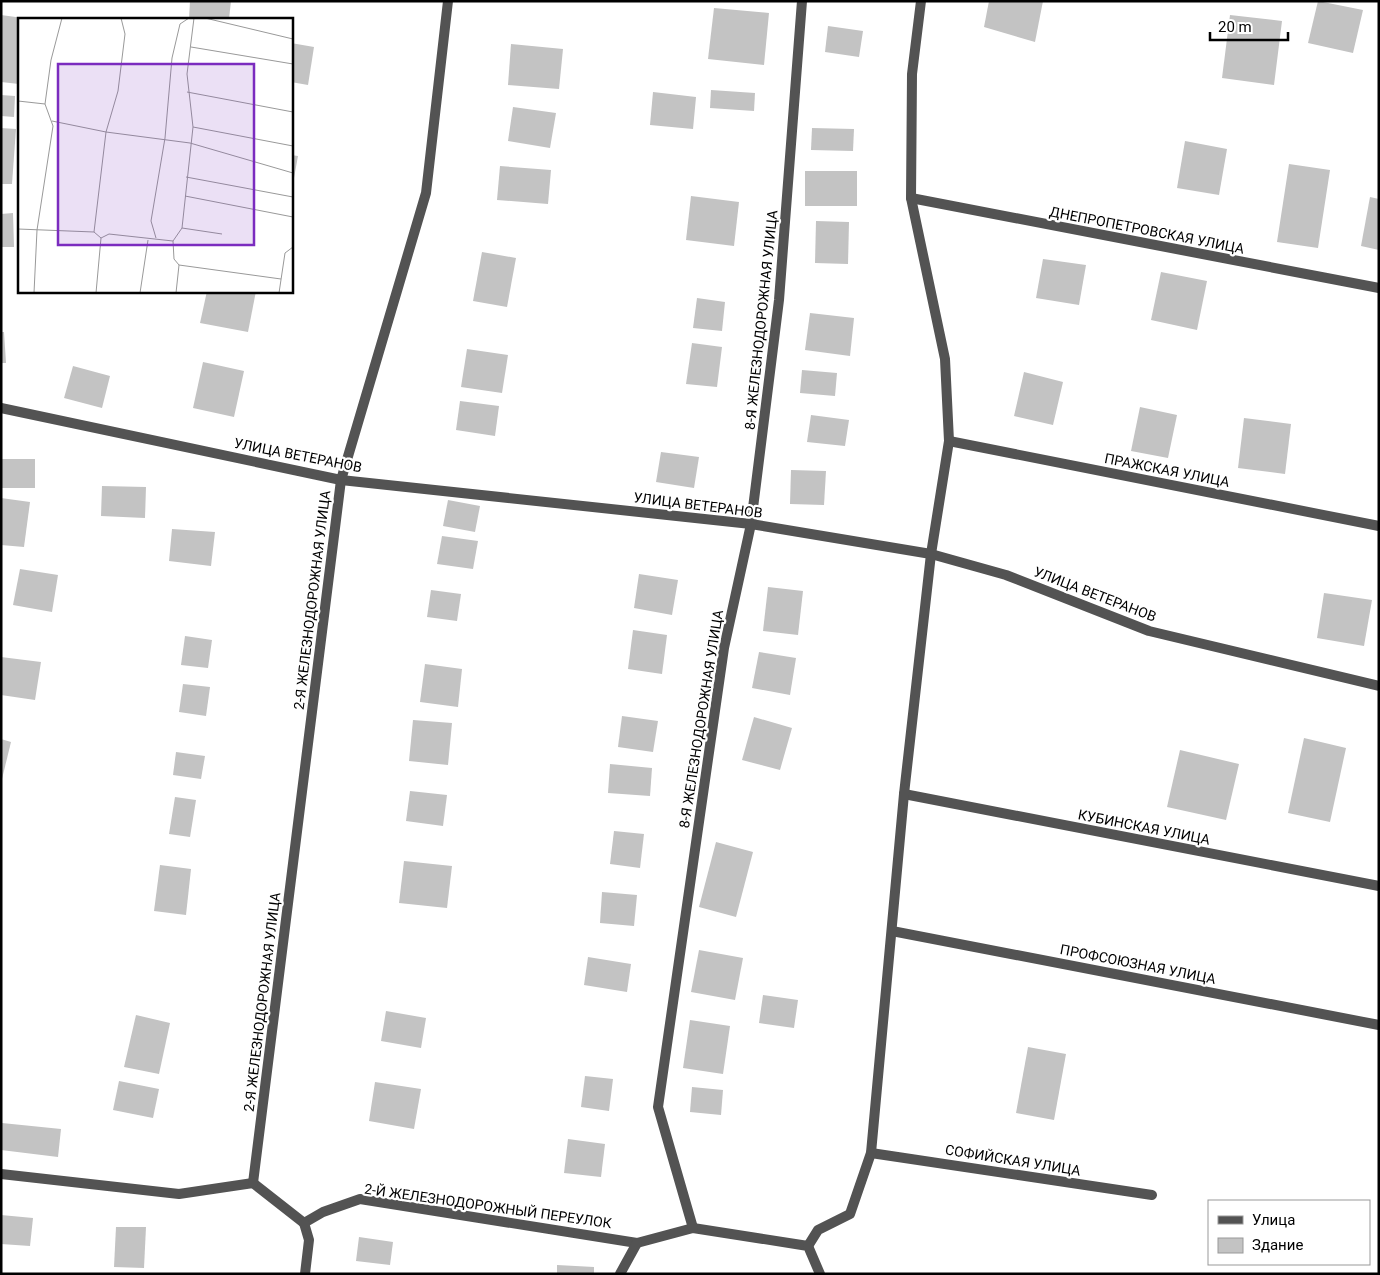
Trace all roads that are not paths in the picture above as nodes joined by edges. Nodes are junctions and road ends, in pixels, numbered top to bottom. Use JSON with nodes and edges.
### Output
{"nodes":[{"id":1,"x":448,"y":1,"type":"edge"},
{"id":2,"x":802,"y":1,"type":"edge"},
{"id":3,"x":921,"y":1,"type":"edge"},
{"id":4,"x":911,"y":198,"type":"junction"},
{"id":5,"x":1379,"y":288,"type":"edge"},
{"id":6,"x":1,"y":408,"type":"edge"},
{"id":7,"x":949,"y":441,"type":"junction"},
{"id":8,"x":341,"y":480,"type":"junction"},
{"id":9,"x":751,"y":524,"type":"junction"},
{"id":10,"x":1379,"y":526,"type":"edge"},
{"id":11,"x":931,"y":554,"type":"junction"},
{"id":12,"x":1379,"y":686,"type":"edge"},
{"id":13,"x":904,"y":794,"type":"junction"},
{"id":14,"x":1379,"y":886,"type":"edge"},
{"id":15,"x":892,"y":931,"type":"junction"},
{"id":16,"x":1379,"y":1025,"type":"edge"},
{"id":17,"x":871,"y":1153,"type":"junction"},
{"id":18,"x":1,"y":1174,"type":"edge"},
{"id":19,"x":253,"y":1183,"type":"junction"},
{"id":20,"x":1152,"y":1195,"type":"dead end"},
{"id":21,"x":304,"y":1223,"type":"junction"},
{"id":22,"x":693,"y":1228,"type":"junction"},
{"id":23,"x":637,"y":1242,"type":"junction"},
{"id":24,"x":808,"y":1246,"type":"junction"},
{"id":25,"x":305,"y":1274,"type":"edge"},
{"id":26,"x":620,"y":1274,"type":"edge"},
{"id":27,"x":820,"y":1274,"type":"edge"}],
"edges":[{"from":1,"to":8,"type":"street","name":"2-Я ЖЕЛЕЗНОДОРОЖНАЯ УЛИЦА"},
{"from":2,"to":9,"type":"street","name":"8-Я ЖЕЛЕЗНОДОРОЖНАЯ УЛИЦА"},
{"from":3,"to":4,"type":"street"},
{"from":4,"to":5,"type":"street","name":"ДНЕПРОПЕТРОВСКАЯ УЛИЦА"},
{"from":4,"to":7,"type":"street"},
{"from":6,"to":8,"type":"street","name":"УЛИЦА ВЕТЕРАНОВ"},
{"from":7,"to":10,"type":"street","name":"ПРАЖСКАЯ УЛИЦА"},
{"from":7,"to":11,"type":"street"},
{"from":8,"to":9,"type":"street","name":"УЛИЦА ВЕТЕРАНОВ"},
{"from":8,"to":19,"type":"street","name":"2-Я ЖЕЛЕЗНОДОРОЖНАЯ УЛИЦА"},
{"from":9,"to":11,"type":"street","name":"УЛИЦА ВЕТЕРАНОВ"},
{"from":9,"to":22,"type":"street","name":"8-Я ЖЕЛЕЗНОДОРОЖНАЯ УЛИЦА"},
{"from":11,"to":12,"type":"street","name":"УЛИЦА ВЕТЕРАНОВ"},
{"from":11,"to":13,"type":"street"},
{"from":13,"to":14,"type":"street","name":"КУБИНСКАЯ УЛИЦА"},
{"from":13,"to":15,"type":"street"},
{"from":15,"to":16,"type":"street","name":"ПРОФСОЮЗНАЯ УЛИЦА"},
{"from":15,"to":17,"type":"street"},
{"from":17,"to":20,"type":"street","name":"СОФИЙСКАЯ УЛИЦА"},
{"from":17,"to":24,"type":"street"},
{"from":18,"to":19,"type":"street"},
{"from":19,"to":21,"type":"street"},
{"from":21,"to":23,"type":"street","name":"2-Й ЖЕЛЕЗНОДОРОЖНЫЙ ПЕРЕУЛОК"},
{"from":21,"to":25,"type":"street"},
{"from":22,"to":23,"type":"street","name":"2-Й ЖЕЛЕЗНОДОРОЖНЫЙ ПЕРЕУЛОК"},
{"from":22,"to":24,"type":"street","name":"2-Й ЖЕЛЕЗНОДОРОЖНЫЙ ПЕРЕУЛОК"},
{"from":23,"to":26,"type":"street"},
{"from":24,"to":27,"type":"street"}]}
